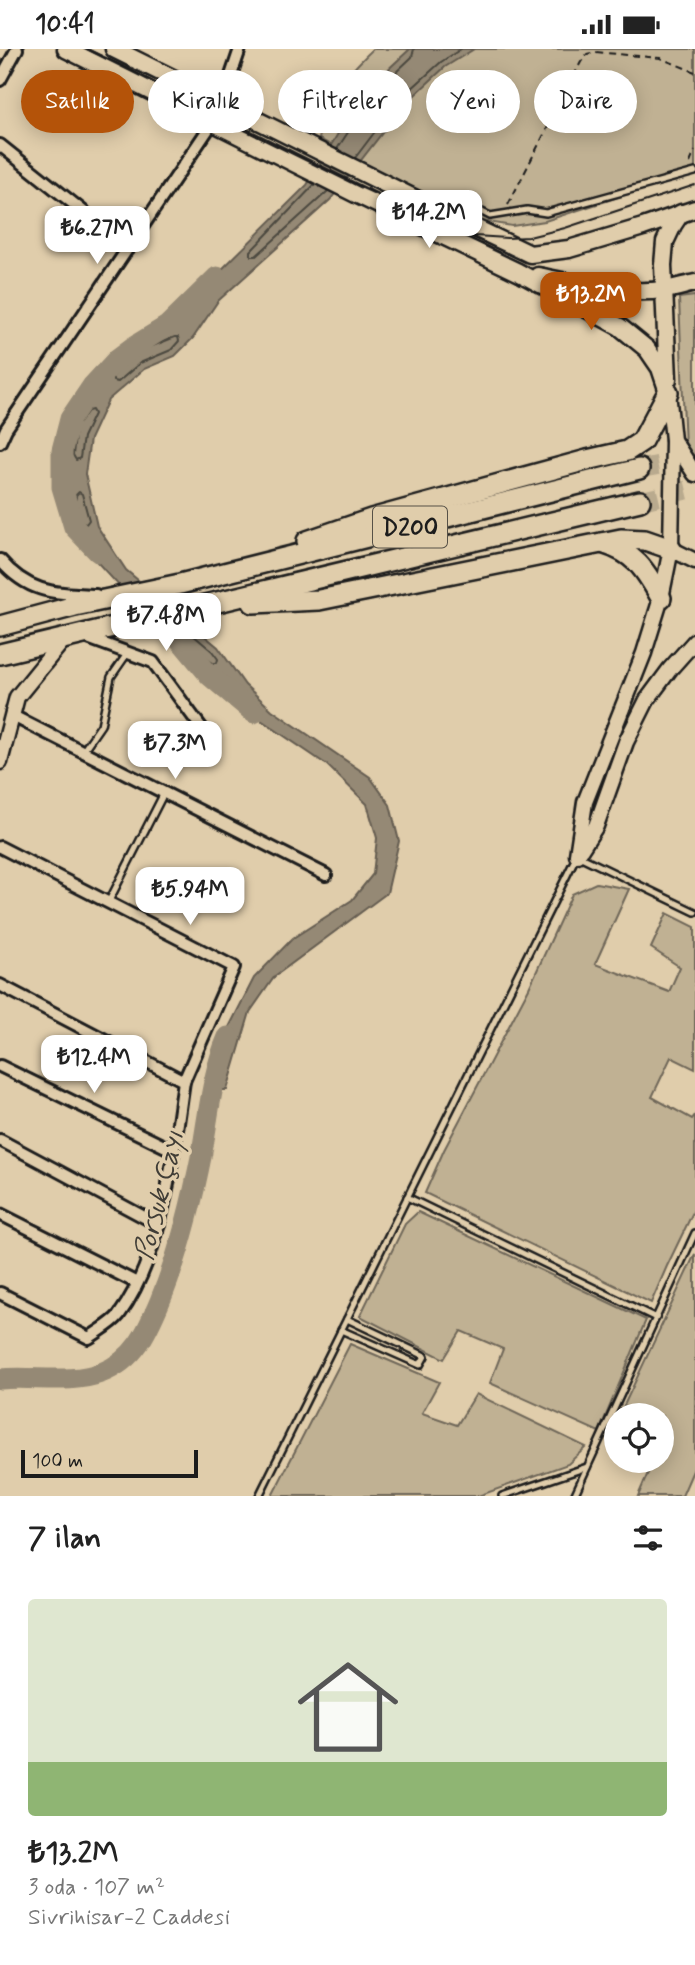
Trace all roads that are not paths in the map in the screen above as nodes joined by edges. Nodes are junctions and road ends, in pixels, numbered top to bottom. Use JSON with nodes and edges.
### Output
{"nodes":[{"id":1,"x":17,"y":49,"type":"edge"},
{"id":2,"x":66,"y":49,"type":"edge"},
{"id":3,"x":114,"y":49,"type":"edge"},
{"id":4,"x":240,"y":49,"type":"edge"},
{"id":5,"x":157,"y":70,"type":"edge"},
{"id":6,"x":233,"y":70,"type":"edge"},
{"id":7,"x":0,"y":80,"type":"edge"},
{"id":8,"x":148,"y":90,"type":"edge"},
{"id":9,"x":264,"y":123,"type":"edge"},
{"id":10,"x":206,"y":133,"type":"edge"},
{"id":11,"x":233,"y":133,"type":"edge"},
{"id":12,"x":0,"y":145,"type":"edge"},
{"id":13,"x":695,"y":172,"type":"edge"},
{"id":14,"x":688,"y":211,"type":"edge"},
{"id":15,"x":464,"y":223,"type":"junction"},
{"id":16,"x":129,"y":248,"type":"junction"},
{"id":17,"x":518,"y":272,"type":"junction"},
{"id":18,"x":695,"y":283,"type":"edge"},
{"id":19,"x":665,"y":290,"type":"junction"},
{"id":20,"x":668,"y":392,"type":"junction"},
{"id":21,"x":673,"y":440,"type":"junction"},
{"id":22,"x":0,"y":442,"type":"edge"},
{"id":23,"x":639,"y":469,"type":"tunnel mouth"},
{"id":24,"x":695,"y":474,"type":"edge"},
{"id":25,"x":640,"y":501,"type":"tunnel mouth"},
{"id":26,"x":601,"y":542,"type":"junction"},
{"id":27,"x":671,"y":549,"type":"junction"},
{"id":28,"x":0,"y":560,"type":"edge"},
{"id":29,"x":695,"y":561,"type":"edge"},
{"id":30,"x":180,"y":584,"type":"junction"},
{"id":31,"x":116,"y":596,"type":"junction"},
{"id":32,"x":661,"y":598,"type":"junction"},
{"id":33,"x":209,"y":605,"type":"junction"},
{"id":34,"x":0,"y":626,"type":"edge"},
{"id":35,"x":73,"y":637,"type":"junction"},
{"id":36,"x":695,"y":641,"type":"edge"},
{"id":37,"x":128,"y":651,"type":"junction"},
{"id":38,"x":0,"y":654,"type":"edge"},
{"id":39,"x":11,"y":715,"type":"junction"},
{"id":40,"x":206,"y":734,"type":"dead end"},
{"id":41,"x":83,"y":752,"type":"junction"},
{"id":42,"x":0,"y":759,"type":"edge"},
{"id":43,"x":164,"y":793,"type":"junction"},
{"id":44,"x":0,"y":847,"type":"edge"},
{"id":45,"x":577,"y":855,"type":"junction"},
{"id":46,"x":326,"y":875,"type":"dead end"},
{"id":47,"x":108,"y":902,"type":"junction"},
{"id":48,"x":695,"y":912,"type":"edge"},
{"id":49,"x":0,"y":985,"type":"edge"},
{"id":50,"x":0,"y":1066,"type":"edge"},
{"id":51,"x":184,"y":1081,"type":"junction"},
{"id":52,"x":0,"y":1140,"type":"edge"},
{"id":53,"x":174,"y":1151,"type":"junction"},
{"id":54,"x":407,"y":1197,"type":"junction"},
{"id":55,"x":0,"y":1214,"type":"edge"},
{"id":56,"x":159,"y":1225,"type":"junction"},
{"id":57,"x":695,"y":1233,"type":"edge"},
{"id":58,"x":137,"y":1283,"type":"junction"},
{"id":59,"x":0,"y":1293,"type":"edge"},
{"id":60,"x":656,"y":1318,"type":"junction"},
{"id":61,"x":347,"y":1319,"type":"junction"},
{"id":62,"x":341,"y":1330,"type":"junction"},
{"id":63,"x":587,"y":1467,"type":"junction"},
{"id":64,"x":259,"y":1496,"type":"edge"},
{"id":65,"x":502,"y":1496,"type":"edge"},
{"id":66,"x":574,"y":1496,"type":"edge"}],
"edges":[{"from":1,"to":7,"type":"street"},
{"from":2,"to":8,"type":"main road"},
{"from":3,"to":5,"type":"main road"},
{"from":4,"to":6,"type":"street"},
{"from":9,"to":15,"type":"main road"},
{"from":10,"to":16,"type":"street"},
{"from":11,"to":17,"type":"main road"},
{"from":12,"to":16,"type":"street"},
{"from":13,"to":15,"type":"lane"},
{"from":14,"to":15,"type":"main road"},
{"from":14,"to":19,"type":"main road"},
{"from":16,"to":22,"type":"street"},
{"from":17,"to":19,"type":"main road"},
{"from":17,"to":20,"type":"main road"},
{"from":18,"to":19,"type":"main road"},
{"from":19,"to":20,"type":"main road"},
{"from":20,"to":21,"type":"street"},
{"from":20,"to":30,"type":"highway"},
{"from":21,"to":24,"type":"street"},
{"from":21,"to":27,"type":"street"},
{"from":23,"to":30,"type":"highway","number":"D200"},
{"from":25,"to":33,"type":"highway","number":"D200"},
{"from":26,"to":27,"type":"highway"},
{"from":26,"to":32,"type":"highway"},
{"from":26,"to":33,"type":"highway"},
{"from":27,"to":29,"type":"street"},
{"from":27,"to":32,"type":"street"},
{"from":28,"to":31,"type":"street"},
{"from":30,"to":31,"type":"highway","number":"D200"},
{"from":31,"to":34,"type":"highway","number":"D200"},
{"from":32,"to":45,"type":"street"},
{"from":33,"to":35,"type":"highway","number":"D200"},
{"from":35,"to":37,"type":"street"},
{"from":35,"to":38,"type":"highway","number":"D200"},
{"from":35,"to":39,"type":"street"},
{"from":36,"to":45,"type":"street"},
{"from":37,"to":40,"type":"street"},
{"from":37,"to":41,"type":"lane"},
{"from":39,"to":41,"type":"street"},
{"from":39,"to":42,"type":"street"},
{"from":41,"to":43,"type":"street"},
{"from":43,"to":46,"type":"street"},
{"from":43,"to":47,"type":"lane"},
{"from":44,"to":47,"type":"street"},
{"from":45,"to":48,"type":"lane"},
{"from":45,"to":54,"type":"lane"},
{"from":47,"to":51,"type":"street"},
{"from":49,"to":51,"type":"street"},
{"from":50,"to":53,"type":"street"},
{"from":51,"to":53,"type":"street"},
{"from":52,"to":56,"type":"street"},
{"from":53,"to":56,"type":"street"},
{"from":54,"to":60,"type":"lane"},
{"from":54,"to":61,"type":"lane"},
{"from":55,"to":58,"type":"street"},
{"from":56,"to":58,"type":"street"},
{"from":57,"to":60,"type":"lane"},
{"from":58,"to":59,"type":"street"},
{"from":60,"to":63,"type":"lane"},
{"from":61,"to":62,"type":"lane"},
{"from":61,"to":62,"type":"lane"},
{"from":62,"to":64,"type":"lane"},
{"from":63,"to":65,"type":"lane"},
{"from":63,"to":66,"type":"lane"}]}
